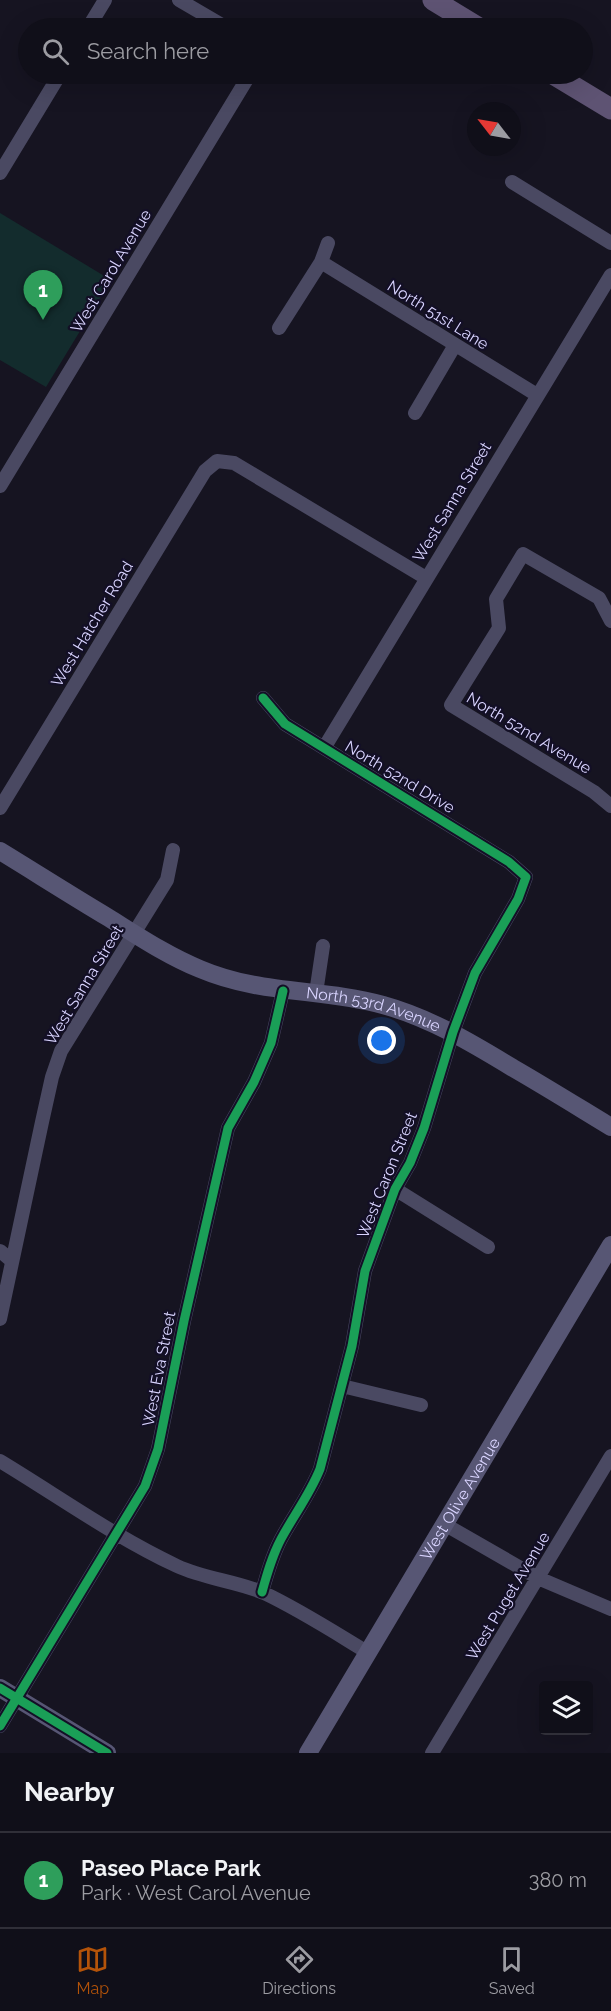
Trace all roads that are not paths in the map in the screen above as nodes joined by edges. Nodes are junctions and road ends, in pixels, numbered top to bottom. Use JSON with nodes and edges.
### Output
{"nodes":[{"id":1,"x":105,"y":0,"type":"edge"},
{"id":2,"x":179,"y":0,"type":"edge"},
{"id":3,"x":433,"y":0,"type":"edge"},
{"id":4,"x":94,"y":18,"type":"edge"},
{"id":5,"x":209,"y":18,"type":"edge"},
{"id":6,"x":463,"y":18,"type":"edge"},
{"id":7,"x":54,"y":84,"type":"edge"},
{"id":8,"x":244,"y":84,"type":"edge"},
{"id":9,"x":570,"y":84,"type":"edge"},
{"id":10,"x":611,"y":109,"type":"edge"},
{"id":11,"x":0,"y":173,"type":"edge"},
{"id":12,"x":512,"y":182,"type":"dead end"},
{"id":13,"x":328,"y":243,"type":"dead end"},
{"id":14,"x":611,"y":243,"type":"edge"},
{"id":15,"x":321,"y":262,"type":"junction"},
{"id":16,"x":611,"y":275,"type":"edge"},
{"id":17,"x":279,"y":328,"type":"dead end"},
{"id":18,"x":456,"y":345,"type":"junction"},
{"id":19,"x":537,"y":395,"type":"junction"},
{"id":20,"x":415,"y":413,"type":"dead end"},
{"id":21,"x":0,"y":486,"type":"edge"},
{"id":22,"x":426,"y":578,"type":"junction"},
{"id":23,"x":611,"y":621,"type":"edge"},
{"id":24,"x":263,"y":698,"type":"dead end"},
{"id":25,"x":324,"y":748,"type":"junction"},
{"id":26,"x":611,"y":806,"type":"edge"},
{"id":27,"x":0,"y":808,"type":"edge"},
{"id":28,"x":173,"y":850,"type":"dead end"},
{"id":29,"x":0,"y":851,"type":"edge"},
{"id":30,"x":526,"y":877,"type":"joint"},
{"id":31,"x":134,"y":934,"type":"junction"},
{"id":32,"x":323,"y":946,"type":"dead end"},
{"id":33,"x":283,"y":991,"type":"junction"},
{"id":34,"x":316,"y":993,"type":"junction"},
{"id":35,"x":453,"y":1032,"type":"junction"},
{"id":36,"x":611,"y":1127,"type":"edge"},
{"id":37,"x":395,"y":1189,"type":"junction"},
{"id":38,"x":611,"y":1245,"type":"edge"},
{"id":39,"x":488,"y":1247,"type":"dead end"},
{"id":40,"x":0,"y":1251,"type":"edge"},
{"id":41,"x":12,"y":1261,"type":"junction"},
{"id":42,"x":0,"y":1319,"type":"edge"},
{"id":43,"x":342,"y":1386,"type":"junction"},
{"id":44,"x":421,"y":1405,"type":"dead end"},
{"id":45,"x":611,"y":1456,"type":"edge"},
{"id":46,"x":0,"y":1461,"type":"edge"},
{"id":47,"x":444,"y":1524,"type":"junction"},
{"id":48,"x":117,"y":1532,"type":"junction"},
{"id":49,"x":538,"y":1578,"type":"junction"},
{"id":50,"x":262,"y":1593,"type":"junction"},
{"id":51,"x":611,"y":1609,"type":"edge"},
{"id":52,"x":367,"y":1652,"type":"junction"},
{"id":53,"x":0,"y":1688,"type":"edge"},
{"id":54,"x":17,"y":1698,"type":"junction"},
{"id":55,"x":0,"y":1726,"type":"edge"},
{"id":56,"x":107,"y":1753,"type":"edge"},
{"id":57,"x":308,"y":1753,"type":"edge"},
{"id":58,"x":432,"y":1753,"type":"edge"}],
"edges":[{"from":1,"to":4,"type":"street"},
{"from":2,"to":5,"type":"street"},
{"from":3,"to":6,"type":"main road"},
{"from":7,"to":11,"type":"street"},
{"from":8,"to":21,"type":"street","name":"West Carol Avenue"},
{"from":9,"to":10,"type":"main road"},
{"from":12,"to":14,"type":"street"},
{"from":13,"to":15,"type":"street"},
{"from":15,"to":17,"type":"street"},
{"from":15,"to":18,"type":"street","name":"North 51st Lane"},
{"from":16,"to":19,"type":"street","name":"West Sanna Street"},
{"from":18,"to":19,"type":"street","name":"North 51st Lane"},
{"from":18,"to":20,"type":"street"},
{"from":19,"to":22,"type":"street","name":"West Sanna Street"},
{"from":22,"to":25,"type":"street","name":"West Sanna Street"},
{"from":22,"to":27,"type":"street","name":"West Hatcher Road"},
{"from":23,"to":26,"type":"street","name":"North 52nd Avenue"},
{"from":24,"to":25,"type":"street","name":"North 52nd Drive"},
{"from":25,"to":30,"type":"street","name":"North 52nd Drive"},
{"from":28,"to":31,"type":"street","name":"West Sanna Street"},
{"from":29,"to":31,"type":"street","name":"North 53rd Avenue"},
{"from":30,"to":35,"type":"street","name":"West Caron Street"},
{"from":31,"to":33,"type":"street","name":"North 53rd Avenue"},
{"from":31,"to":41,"type":"street","name":"West Sanna Street"},
{"from":32,"to":34,"type":"street"},
{"from":33,"to":34,"type":"street","name":"North 53rd Avenue"},
{"from":33,"to":48,"type":"street","name":"West Eva Street"},
{"from":34,"to":35,"type":"street","name":"North 53rd Avenue"},
{"from":35,"to":36,"type":"street","name":"North 53rd Avenue"},
{"from":35,"to":37,"type":"street","name":"West Caron Street"},
{"from":37,"to":39,"type":"street"},
{"from":37,"to":43,"type":"street","name":"West Caron Street"},
{"from":38,"to":47,"type":"street","name":"West Olive Avenue"},
{"from":40,"to":41,"type":"street"},
{"from":41,"to":42,"type":"street","name":"West Sanna Street"},
{"from":43,"to":44,"type":"street"},
{"from":43,"to":50,"type":"street","name":"West Caron Street"},
{"from":45,"to":49,"type":"street","name":"West Puget Avenue"},
{"from":46,"to":48,"type":"street"},
{"from":47,"to":49,"type":"street"},
{"from":47,"to":52,"type":"street","name":"West Olive Avenue"},
{"from":48,"to":50,"type":"street"},
{"from":48,"to":54,"type":"street","name":"West Eva Street"},
{"from":49,"to":51,"type":"street"},
{"from":49,"to":58,"type":"street","name":"West Puget Avenue"},
{"from":50,"to":52,"type":"street"},
{"from":52,"to":57,"type":"street","name":"West Olive Avenue"},
{"from":53,"to":54,"type":"street"},
{"from":54,"to":55,"type":"street","name":"West Eva Street"},
{"from":54,"to":56,"type":"street"}]}
